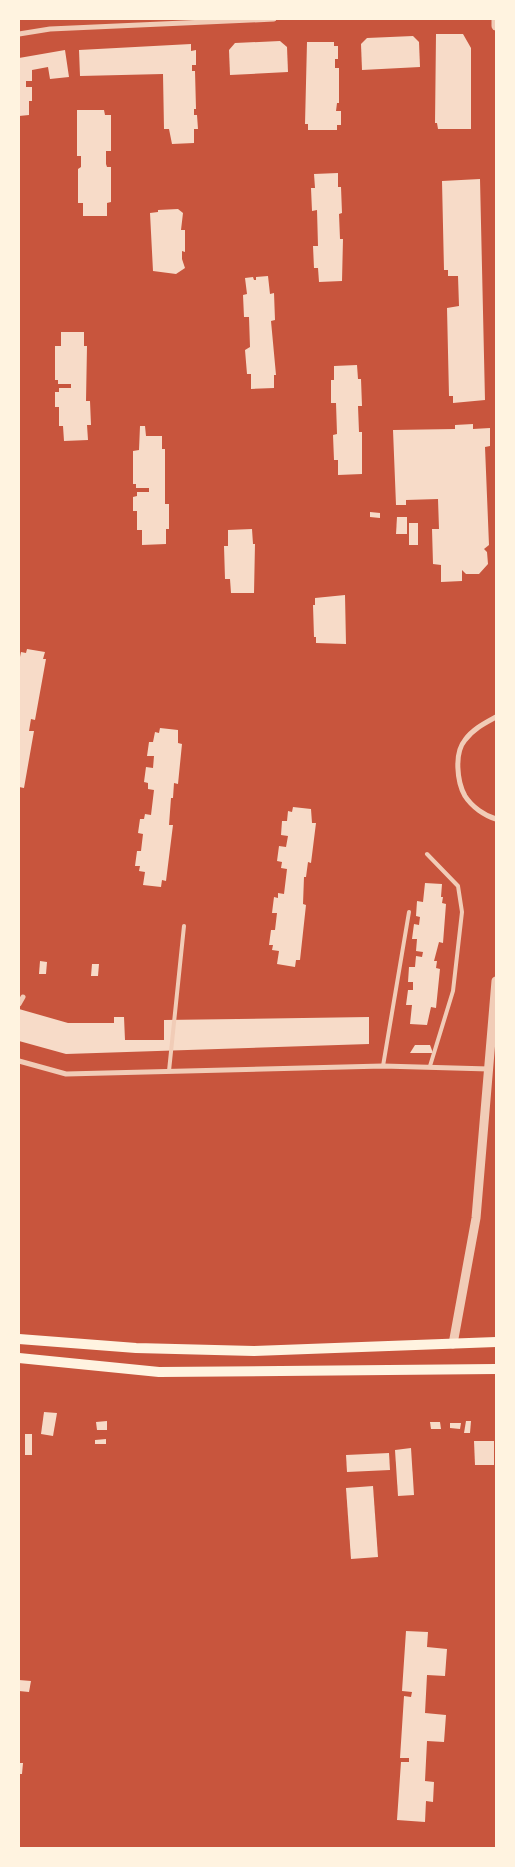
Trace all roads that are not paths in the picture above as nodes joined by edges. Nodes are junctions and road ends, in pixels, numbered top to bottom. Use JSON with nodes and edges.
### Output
{"nodes":[{"id":1,"x":274,"y":19,"type":"edge"},
{"id":2,"x":496,"y":19,"type":"edge"},
{"id":3,"x":496,"y":26,"type":"edge"},
{"id":4,"x":19,"y":34,"type":"edge"},
{"id":5,"x":496,"y":717,"type":"edge"},
{"id":6,"x":496,"y":819,"type":"edge"},
{"id":7,"x":427,"y":854,"type":"dead end"},
{"id":8,"x":409,"y":912,"type":"dead end"},
{"id":9,"x":184,"y":926,"type":"dead end"},
{"id":10,"x":496,"y":980,"type":"edge"},
{"id":11,"x":23,"y":997,"type":"dead end"},
{"id":12,"x":19,"y":1004,"type":"edge"},
{"id":13,"x":19,"y":1061,"type":"edge"},
{"id":14,"x":383,"y":1066,"type":"junction"},
{"id":15,"x":430,"y":1066,"type":"junction"},
{"id":16,"x":488,"y":1069,"type":"junction"},
{"id":17,"x":169,"y":1070,"type":"junction"},
{"id":18,"x":19,"y":1339,"type":"edge"},
{"id":19,"x":496,"y":1342,"type":"edge"},
{"id":20,"x":454,"y":1344,"type":"junction"},
{"id":21,"x":19,"y":1358,"type":"edge"},
{"id":22,"x":496,"y":1369,"type":"edge"}],
"edges":[{"from":1,"to":4,"type":"street"},
{"from":2,"to":3,"type":"street"},
{"from":5,"to":6,"type":"street"},
{"from":7,"to":15,"type":"lane"},
{"from":8,"to":14,"type":"lane"},
{"from":9,"to":17,"type":"lane"},
{"from":10,"to":16,"type":"street"},
{"from":11,"to":12,"type":"street"},
{"from":13,"to":17,"type":"street"},
{"from":14,"to":15,"type":"street"},
{"from":14,"to":17,"type":"street"},
{"from":15,"to":16,"type":"street"},
{"from":16,"to":20,"type":"street"},
{"from":18,"to":20,"type":"main road"},
{"from":19,"to":20,"type":"main road"},
{"from":21,"to":22,"type":"main road"}]}
